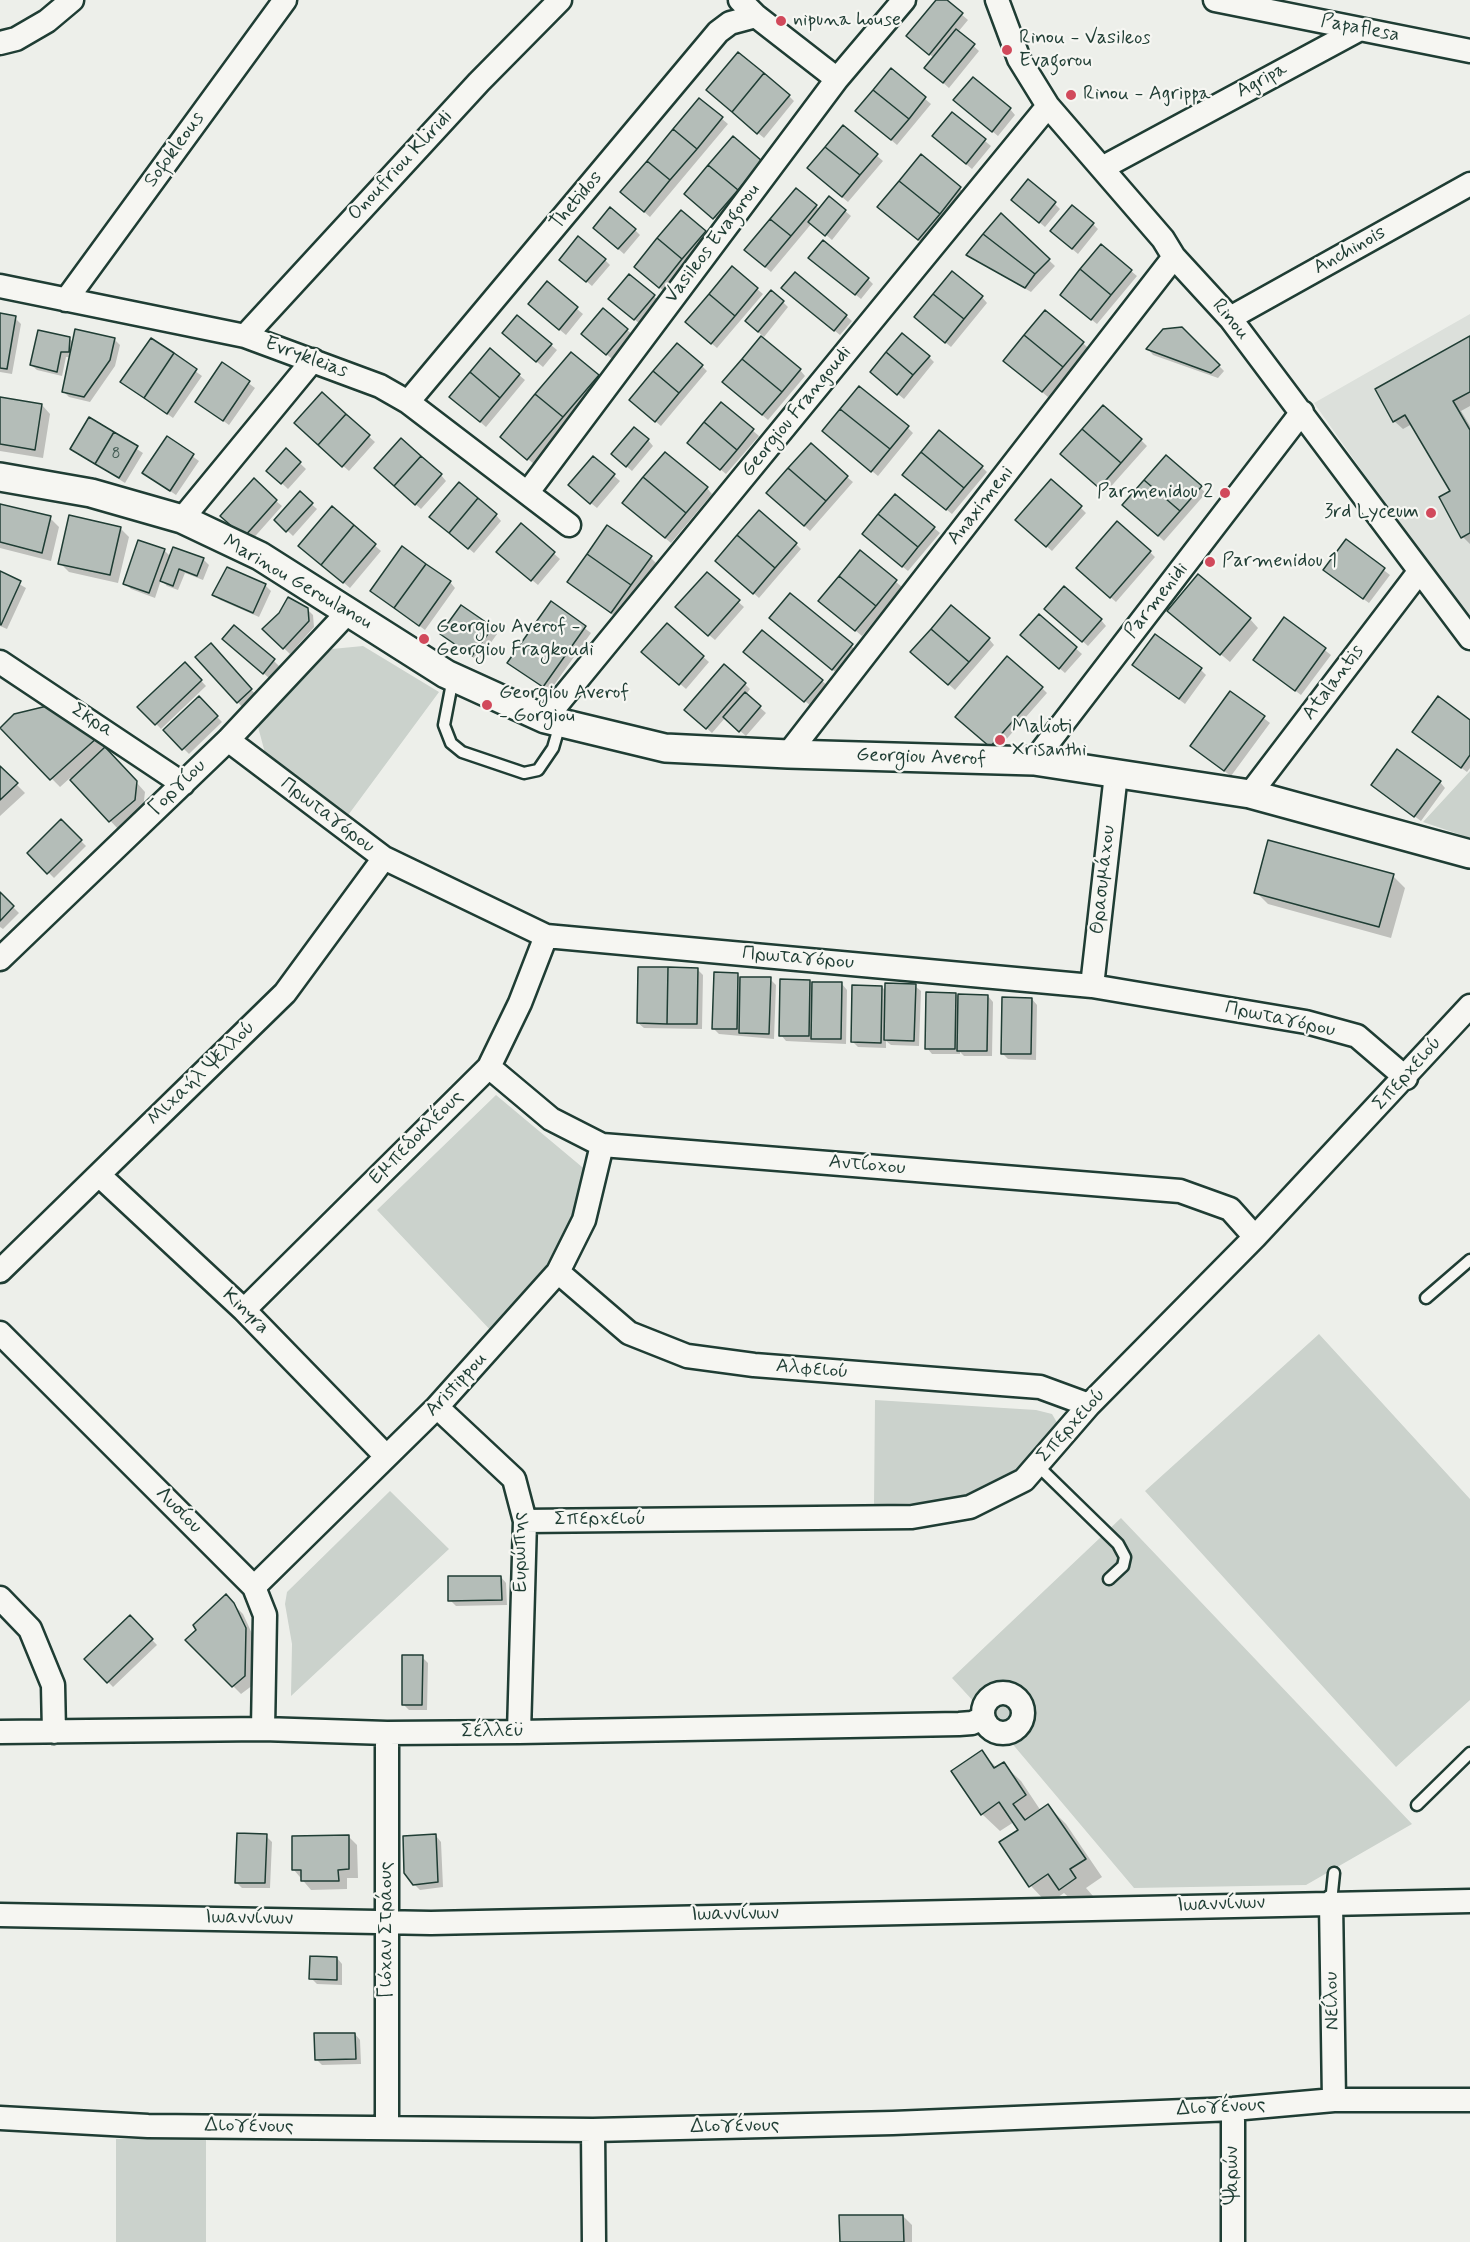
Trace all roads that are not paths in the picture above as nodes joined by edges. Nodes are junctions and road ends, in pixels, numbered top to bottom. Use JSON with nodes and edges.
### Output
{"nodes":[{"id":1,"x":72,"y":0,"type":"edge"},
{"id":2,"x":285,"y":0,"type":"edge"},
{"id":3,"x":560,"y":0,"type":"edge"},
{"id":4,"x":740,"y":0,"type":"edge"},
{"id":5,"x":904,"y":0,"type":"edge"},
{"id":6,"x":998,"y":0,"type":"edge"},
{"id":7,"x":1215,"y":0,"type":"edge"},
{"id":8,"x":756,"y":16,"type":"junction"},
{"id":9,"x":1360,"y":29,"type":"junction"},
{"id":10,"x":0,"y":43,"type":"edge"},
{"id":11,"x":1470,"y":51,"type":"edge"},
{"id":12,"x":837,"y":79,"type":"junction"},
{"id":13,"x":1048,"y":106,"type":"junction"},
{"id":14,"x":1102,"y":168,"type":"junction"},
{"id":15,"x":1470,"y":184,"type":"edge"},
{"id":16,"x":1174,"y":257,"type":"junction"},
{"id":17,"x":0,"y":286,"type":"edge"},
{"id":18,"x":66,"y":300,"type":"junction"},
{"id":19,"x":1230,"y":318,"type":"junction"},
{"id":20,"x":245,"y":336,"type":"junction"},
{"id":21,"x":313,"y":360,"type":"junction"},
{"id":22,"x":408,"y":402,"type":"junction"},
{"id":23,"x":1302,"y":412,"type":"junction"},
{"id":24,"x":0,"y":477,"type":"edge"},
{"id":25,"x":528,"y":492,"type":"junction"},
{"id":26,"x":182,"y":519,"type":"junction"},
{"id":27,"x":569,"y":525,"type":"dead end"},
{"id":28,"x":1419,"y":572,"type":"junction"},
{"id":29,"x":349,"y":611,"type":"junction"},
{"id":30,"x":1470,"y":638,"type":"edge"},
{"id":31,"x":4,"y":670,"type":"edge"},
{"id":32,"x":449,"y":676,"type":"junction"},
{"id":33,"x":553,"y":720,"type":"junction"},
{"id":34,"x":228,"y":740,"type":"junction"},
{"id":35,"x":788,"y":754,"type":"junction"},
{"id":36,"x":1034,"y":761,"type":"junction"},
{"id":37,"x":1116,"y":774,"type":"junction"},
{"id":38,"x":183,"y":784,"type":"junction"},
{"id":39,"x":1250,"y":794,"type":"junction"},
{"id":40,"x":1470,"y":854,"type":"edge"},
{"id":41,"x":384,"y":858,"type":"junction"},
{"id":42,"x":546,"y":936,"type":"junction"},
{"id":43,"x":0,"y":959,"type":"edge"},
{"id":44,"x":1092,"y":986,"type":"junction"},
{"id":45,"x":1470,"y":1006,"type":"edge"},
{"id":46,"x":489,"y":1067,"type":"junction"},
{"id":47,"x":1406,"y":1078,"type":"junction"},
{"id":48,"x":602,"y":1145,"type":"junction"},
{"id":49,"x":99,"y":1175,"type":"junction"},
{"id":50,"x":1255,"y":1237,"type":"junction"},
{"id":51,"x":1470,"y":1260,"type":"edge"},
{"id":52,"x":0,"y":1271,"type":"edge"},
{"id":53,"x":558,"y":1272,"type":"junction"},
{"id":54,"x":1426,"y":1298,"type":"dead end"},
{"id":55,"x":244,"y":1310,"type":"junction"},
{"id":56,"x":0,"y":1333,"type":"edge"},
{"id":57,"x":1089,"y":1405,"type":"junction"},
{"id":58,"x":437,"y":1407,"type":"junction"},
{"id":59,"x":386,"y":1456,"type":"junction"},
{"id":60,"x":1037,"y":1465,"type":"junction"},
{"id":61,"x":525,"y":1521,"type":"junction"},
{"id":62,"x":1108,"y":1579,"type":"dead end"},
{"id":63,"x":254,"y":1587,"type":"junction"},
{"id":64,"x":0,"y":1598,"type":"edge"},
{"id":65,"x":983,"y":1718,"type":"dead end"},
{"id":66,"x":263,"y":1729,"type":"junction"},
{"id":67,"x":0,"y":1732,"type":"edge"},
{"id":68,"x":54,"y":1732,"type":"junction"},
{"id":69,"x":519,"y":1732,"type":"junction"},
{"id":70,"x":387,"y":1733,"type":"junction"},
{"id":71,"x":1470,"y":1753,"type":"edge"},
{"id":72,"x":1417,"y":1805,"type":"dead end"},
{"id":73,"x":1334,"y":1873,"type":"dead end"},
{"id":74,"x":1470,"y":1901,"type":"edge"},
{"id":75,"x":1331,"y":1902,"type":"junction"},
{"id":76,"x":0,"y":1915,"type":"edge"},
{"id":77,"x":388,"y":1922,"type":"junction"},
{"id":78,"x":1334,"y":2100,"type":"junction"},
{"id":79,"x":1470,"y":2100,"type":"edge"},
{"id":80,"x":1233,"y":2109,"type":"junction"},
{"id":81,"x":0,"y":2118,"type":"edge"},
{"id":82,"x":387,"y":2128,"type":"junction"},
{"id":83,"x":592,"y":2130,"type":"junction"},
{"id":84,"x":594,"y":2242,"type":"edge"},
{"id":85,"x":1233,"y":2242,"type":"edge"}],
"edges":[{"from":1,"to":10,"type":"street"},
{"from":2,"to":18,"type":"street","name":"Sofokleous"},
{"from":3,"to":20,"type":"street","name":"Onoufriou Kliridi"},
{"from":4,"to":8,"type":"street"},
{"from":5,"to":12,"type":"street","name":"Vasileos Evagorou"},
{"from":6,"to":13,"type":"street","name":"Rinou"},
{"from":7,"to":9,"type":"street","name":"Papaflesa"},
{"from":8,"to":12,"type":"street"},
{"from":8,"to":22,"type":"street","name":"Thetidos"},
{"from":9,"to":11,"type":"street","name":"Papaflesa"},
{"from":9,"to":14,"type":"street","name":"Agripa"},
{"from":12,"to":25,"type":"street","name":"Vasileos Evagorou"},
{"from":13,"to":14,"type":"street","name":"Rinou"},
{"from":13,"to":33,"type":"street","name":"Georgiou Frangoudi"},
{"from":14,"to":16,"type":"street","name":"Rinou"},
{"from":15,"to":19,"type":"street","name":"Anchinois"},
{"from":16,"to":19,"type":"street","name":"Rinou"},
{"from":16,"to":35,"type":"street","name":"Anaximeni"},
{"from":17,"to":18,"type":"street","name":"Evrykleias"},
{"from":18,"to":20,"type":"street","name":"Evrykleias"},
{"from":19,"to":23,"type":"street","name":"Rinou"},
{"from":20,"to":21,"type":"street","name":"Evrykleias"},
{"from":21,"to":22,"type":"street","name":"Evrykleias"},
{"from":21,"to":26,"type":"street"},
{"from":22,"to":25,"type":"street","name":"Evrykleias"},
{"from":23,"to":28,"type":"street","name":"Rinou"},
{"from":23,"to":36,"type":"street","name":"Parmenidi"},
{"from":24,"to":26,"type":"street","name":"Marinou Geroulanou"},
{"from":25,"to":27,"type":"street","name":"Evrykleias"},
{"from":26,"to":29,"type":"street","name":"Marinou Geroulanou"},
{"from":28,"to":30,"type":"street","name":"Rinou"},
{"from":28,"to":39,"type":"street","name":"Atalantis"},
{"from":29,"to":32,"type":"street","name":"Marinou Geroulanou"},
{"from":29,"to":34,"type":"street","name":"Γοργίου"},
{"from":31,"to":38,"type":"street","name":"Σκρα"},
{"from":32,"to":33,"type":"street","name":"Georgiou Averof"},
{"from":32,"to":33,"type":"lane"},
{"from":33,"to":35,"type":"street","name":"Georgiou Averof"},
{"from":34,"to":38,"type":"street","name":"Γοργίου"},
{"from":34,"to":41,"type":"street","name":"Πρωταγόρου"},
{"from":35,"to":36,"type":"street","name":"Georgiou Averof"},
{"from":36,"to":37,"type":"street","name":"Georgiou Averof"},
{"from":37,"to":39,"type":"street","name":"Georgiou Averof"},
{"from":37,"to":44,"type":"street","name":"Θρασυμάχου"},
{"from":38,"to":43,"type":"street","name":"Γοργίου"},
{"from":39,"to":40,"type":"street","name":"Georgiou Averof"},
{"from":41,"to":42,"type":"street","name":"Πρωταγόρου"},
{"from":41,"to":49,"type":"street","name":"Μιχαήλ Ψελλού"},
{"from":42,"to":44,"type":"street","name":"Πρωταγόρου"},
{"from":42,"to":46,"type":"street","name":"Εμπεδοκλέους"},
{"from":44,"to":47,"type":"street","name":"Πρωταγόρου"},
{"from":45,"to":47,"type":"street","name":"Σπερχειού"},
{"from":46,"to":48,"type":"street","name":"Αντίοχου"},
{"from":46,"to":55,"type":"street","name":"Εμπεδοκλέους"},
{"from":47,"to":50,"type":"street","name":"Σπερχειού"},
{"from":48,"to":50,"type":"street","name":"Αντίοχου"},
{"from":48,"to":53,"type":"street","name":"Aristippou"},
{"from":49,"to":52,"type":"street","name":"Μιχαήλ Ψελλού"},
{"from":49,"to":55,"type":"street","name":"Kinyra"},
{"from":50,"to":57,"type":"street","name":"Σπερχειού"},
{"from":51,"to":54,"type":"lane"},
{"from":53,"to":57,"type":"street","name":"Αλφειού"},
{"from":53,"to":58,"type":"street","name":"Aristippou"},
{"from":55,"to":59,"type":"street","name":"Kinyra"},
{"from":56,"to":63,"type":"street","name":"Λυσίου"},
{"from":57,"to":60,"type":"street","name":"Σπερχειού"},
{"from":58,"to":59,"type":"street","name":"Aristippou"},
{"from":58,"to":61,"type":"street","name":"Ευρώπης"},
{"from":59,"to":63,"type":"street","name":"Aristippou"},
{"from":60,"to":61,"type":"street","name":"Σπερχειού"},
{"from":60,"to":62,"type":"lane"},
{"from":61,"to":69,"type":"street","name":"Ευρώπης"},
{"from":63,"to":66,"type":"street","name":"Λυσίου"},
{"from":64,"to":68,"type":"street"},
{"from":65,"to":69,"type":"street","name":"Σέλλεϋ"},
{"from":66,"to":68,"type":"street","name":"Σέλλεϋ"},
{"from":66,"to":70,"type":"street","name":"Σέλλεϋ"},
{"from":67,"to":68,"type":"street","name":"Σέλλεϋ"},
{"from":69,"to":70,"type":"street","name":"Σέλλεϋ"},
{"from":70,"to":77,"type":"street","name":"Γιόχαν Στράους"},
{"from":71,"to":72,"type":"lane"},
{"from":73,"to":75,"type":"lane"},
{"from":74,"to":75,"type":"street","name":"Ιωαννίνων"},
{"from":75,"to":77,"type":"street","name":"Ιωαννίνων"},
{"from":75,"to":78,"type":"street","name":"Νείλου"},
{"from":76,"to":77,"type":"street","name":"Ιωαννίνων"},
{"from":77,"to":82,"type":"street","name":"Γιόχαν Στράους"},
{"from":78,"to":79,"type":"street","name":"Διογένους"},
{"from":78,"to":80,"type":"street","name":"Διογένους"},
{"from":80,"to":83,"type":"street","name":"Διογένους"},
{"from":80,"to":85,"type":"street","name":"Ψαρών"},
{"from":81,"to":82,"type":"street","name":"Διογένους"},
{"from":82,"to":83,"type":"street","name":"Διογένους"},
{"from":83,"to":84,"type":"street"}]}
